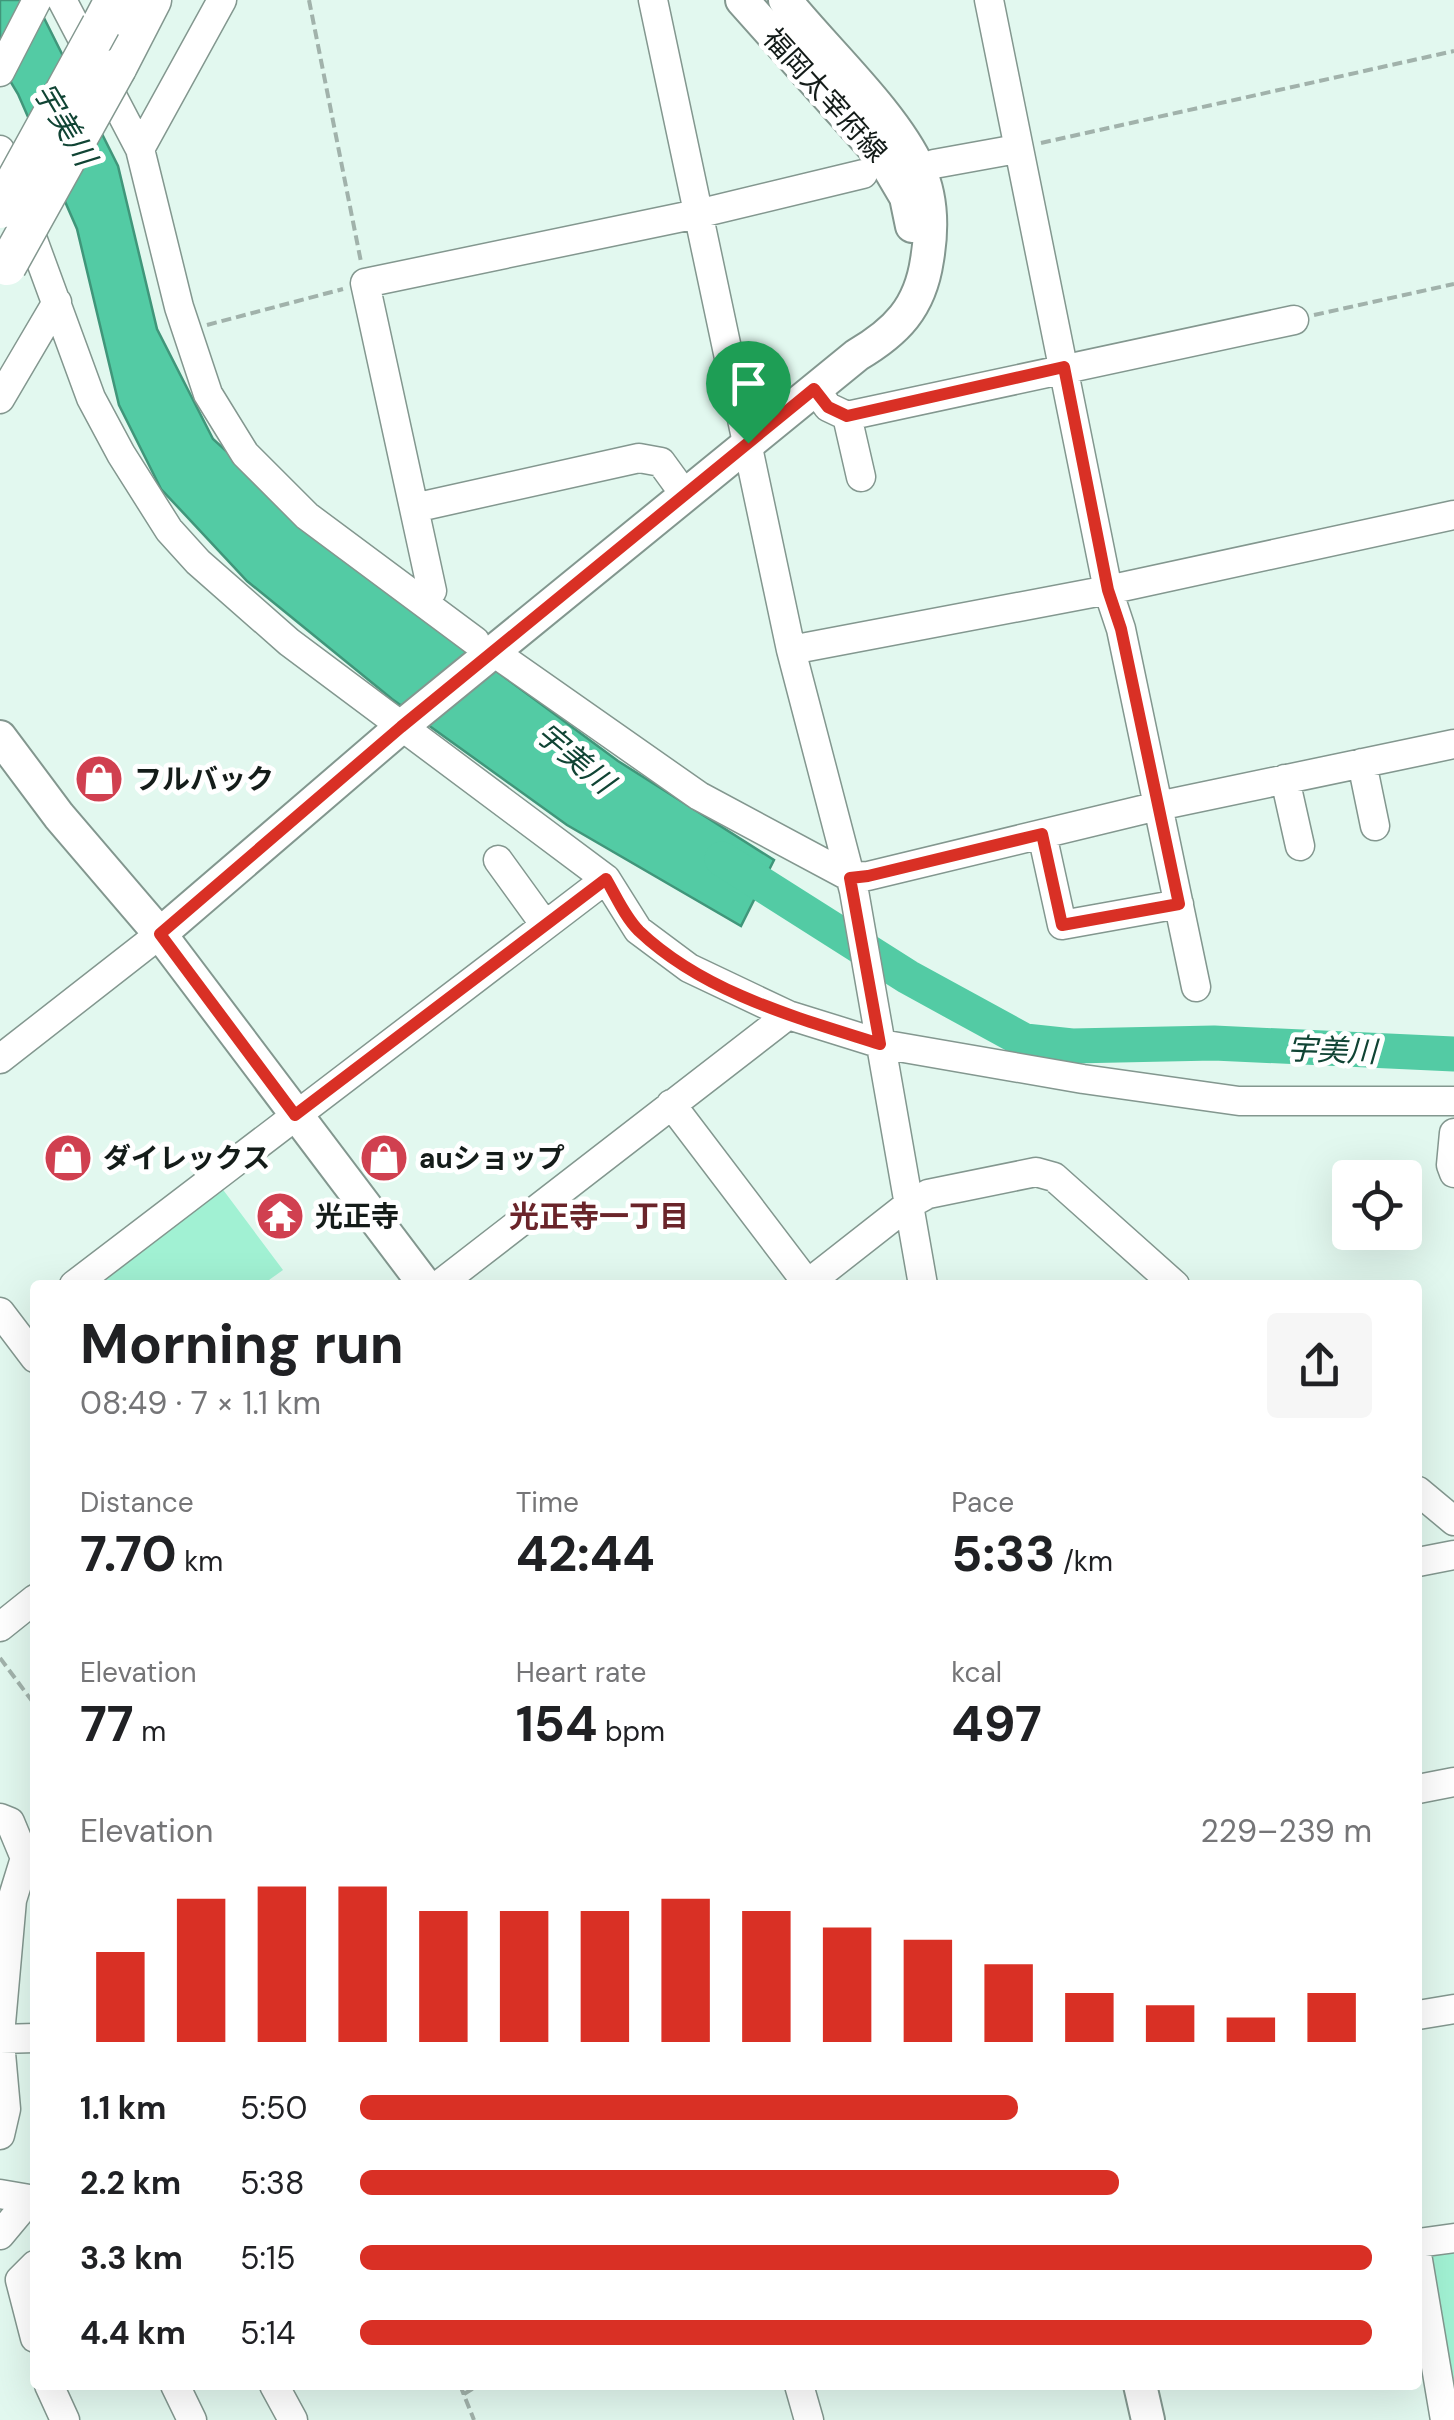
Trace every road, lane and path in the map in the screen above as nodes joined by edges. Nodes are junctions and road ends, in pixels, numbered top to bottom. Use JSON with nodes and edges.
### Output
{"nodes":[{"id":1,"x":37,"y":0,"type":"edge"},
{"id":2,"x":62,"y":0,"type":"edge"},
{"id":3,"x":152,"y":0,"type":"edge"},
{"id":4,"x":222,"y":0,"type":"edge"},
{"id":5,"x":309,"y":0,"type":"edge"},
{"id":6,"x":653,"y":0,"type":"edge"},
{"id":7,"x":742,"y":0,"type":"edge"},
{"id":8,"x":785,"y":0,"type":"edge"},
{"id":9,"x":989,"y":0,"type":"edge"},
{"id":10,"x":108,"y":13,"type":"edge"},
{"id":11,"x":1454,"y":51,"type":"edge"},
{"id":12,"x":0,"y":72,"type":"edge"},
{"id":13,"x":140,"y":149,"type":"junction"},
{"id":14,"x":1017,"y":149,"type":"junction"},
{"id":15,"x":0,"y":150,"type":"edge"},
{"id":16,"x":934,"y":164,"type":"dead end"},
{"id":17,"x":863,"y":174,"type":"dead end"},
{"id":18,"x":0,"y":209,"type":"edge"},
{"id":19,"x":697,"y":214,"type":"junction"},
{"id":20,"x":3,"y":272,"type":"edge"},
{"id":21,"x":365,"y":283,"type":"junction"},
{"id":22,"x":1454,"y":284,"type":"edge"},
{"id":23,"x":57,"y":302,"type":"junction"},
{"id":24,"x":179,"y":308,"type":"junction"},
{"id":25,"x":1294,"y":320,"type":"joint"},
{"id":26,"x":857,"y":355,"type":"junction"},
{"id":27,"x":1064,"y":367,"type":"junction"},
{"id":28,"x":814,"y":389,"type":"junction"},
{"id":29,"x":0,"y":399,"type":"edge"},
{"id":30,"x":847,"y":416,"type":"junction"},
{"id":31,"x":748,"y":443,"type":"junction"},
{"id":32,"x":861,"y":477,"type":"dead end"},
{"id":33,"x":685,"y":494,"type":"junction"},
{"id":34,"x":414,"y":508,"type":"junction"},
{"id":35,"x":1454,"y":515,"type":"edge"},
{"id":36,"x":1108,"y":590,"type":"junction"},
{"id":37,"x":432,"y":591,"type":"dead end"},
{"id":38,"x":492,"y":650,"type":"junction"},
{"id":39,"x":791,"y":650,"type":"junction"},
{"id":40,"x":401,"y":727,"type":"junction"},
{"id":41,"x":0,"y":737,"type":"edge"},
{"id":42,"x":1454,"y":744,"type":"edge"},
{"id":43,"x":1362,"y":763,"type":"junction"},
{"id":44,"x":1285,"y":779,"type":"junction"},
{"id":45,"x":1158,"y":806,"type":"junction"},
{"id":46,"x":1375,"y":826,"type":"dead end"},
{"id":47,"x":1042,"y":834,"type":"junction"},
{"id":48,"x":1300,"y":846,"type":"dead end"},
{"id":49,"x":498,"y":860,"type":"dead end"},
{"id":50,"x":606,"y":879,"type":"junction"},
{"id":51,"x":852,"y":884,"type":"junction"},
{"id":52,"x":1179,"y":904,"type":"junction"},
{"id":53,"x":546,"y":925,"type":"junction"},
{"id":54,"x":160,"y":934,"type":"junction"},
{"id":55,"x":1196,"y":987,"type":"dead end"},
{"id":56,"x":788,"y":1015,"type":"junction"},
{"id":57,"x":878,"y":1032,"type":"junction"},
{"id":58,"x":0,"y":1059,"type":"edge"},
{"id":59,"x":1454,"y":1101,"type":"edge"},
{"id":60,"x":671,"y":1104,"type":"junction"},
{"id":61,"x":295,"y":1115,"type":"junction"},
{"id":62,"x":1454,"y":1132,"type":"edge"},
{"id":63,"x":1454,"y":1173,"type":"edge"},
{"id":64,"x":908,"y":1205,"type":"junction"},
{"id":65,"x":80,"y":1280,"type":"edge"},
{"id":66,"x":421,"y":1280,"type":"edge"},
{"id":67,"x":445,"y":1280,"type":"edge"},
{"id":68,"x":803,"y":1280,"type":"edge"},
{"id":69,"x":811,"y":1280,"type":"edge"},
{"id":70,"x":921,"y":1280,"type":"edge"},
{"id":71,"x":1169,"y":1280,"type":"edge"},
{"id":72,"x":12,"y":1325,"type":"edge"},
{"id":73,"x":30,"y":1351,"type":"edge"},
{"id":74,"x":1422,"y":1494,"type":"edge"},
{"id":75,"x":1454,"y":1520,"type":"edge"},
{"id":76,"x":1454,"y":1555,"type":"edge"},
{"id":77,"x":1422,"y":1561,"type":"edge"},
{"id":78,"x":30,"y":1603,"type":"edge"},
{"id":79,"x":0,"y":1626,"type":"edge"},
{"id":80,"x":0,"y":1658,"type":"edge"},
{"id":81,"x":30,"y":1698,"type":"edge"},
{"id":82,"x":1454,"y":1782,"type":"edge"},
{"id":83,"x":1422,"y":1788,"type":"edge"},
{"id":84,"x":0,"y":1818,"type":"edge"},
{"id":85,"x":1454,"y":2009,"type":"edge"},
{"id":86,"x":1422,"y":2015,"type":"edge"},
{"id":87,"x":30,"y":2038,"type":"edge"},
{"id":88,"x":0,"y":2039,"type":"edge"},
{"id":89,"x":0,"y":2135,"type":"edge"},
{"id":90,"x":0,"y":2194,"type":"edge"},
{"id":91,"x":30,"y":2200,"type":"edge"},
{"id":92,"x":30,"y":2202,"type":"edge"},
{"id":93,"x":0,"y":2235,"type":"edge"},
{"id":94,"x":1454,"y":2238,"type":"edge"},
{"id":95,"x":1422,"y":2242,"type":"edge"},
{"id":96,"x":30,"y":2270,"type":"edge"},
{"id":97,"x":1422,"y":2284,"type":"edge"},
{"id":98,"x":30,"y":2319,"type":"edge"},
{"id":99,"x":51,"y":2390,"type":"edge"},
{"id":100,"x":177,"y":2390,"type":"edge"},
{"id":101,"x":277,"y":2390,"type":"edge"},
{"id":102,"x":462,"y":2390,"type":"edge"},
{"id":103,"x":471,"y":2390,"type":"edge"},
{"id":104,"x":799,"y":2390,"type":"edge"},
{"id":105,"x":1141,"y":2390,"type":"edge"},
{"id":106,"x":464,"y":2394,"type":"junction"},
{"id":107,"x":65,"y":2420,"type":"edge"},
{"id":108,"x":192,"y":2420,"type":"edge"},
{"id":109,"x":293,"y":2420,"type":"edge"},
{"id":110,"x":474,"y":2420,"type":"edge"},
{"id":111,"x":808,"y":2420,"type":"edge"},
{"id":112,"x":1148,"y":2420,"type":"edge"},
{"id":113,"x":1445,"y":2420,"type":"edge"}],
"edges":[{"from":1,"to":12,"type":"street"},
{"from":2,"to":13,"type":"street"},
{"from":3,"to":20,"type":"highway","bridge":true},
{"from":4,"to":13,"type":"street"},
{"from":5,"to":21,"type":"path"},
{"from":6,"to":19,"type":"street"},
{"from":7,"to":26,"type":"main road","name":"福岡太宰府線"},
{"from":8,"to":26,"type":"main road","name":"福岡太宰府線"},
{"from":9,"to":14,"type":"street"},
{"from":10,"to":18,"type":"highway","bridge":true},
{"from":11,"to":14,"type":"path"},
{"from":13,"to":24,"type":"street"},
{"from":14,"to":16,"type":"street"},
{"from":14,"to":27,"type":"street"},
{"from":15,"to":23,"type":"street"},
{"from":17,"to":19,"type":"street"},
{"from":19,"to":21,"type":"street"},
{"from":19,"to":31,"type":"street"},
{"from":21,"to":24,"type":"path"},
{"from":21,"to":34,"type":"street"},
{"from":22,"to":25,"type":"path"},
{"from":23,"to":29,"type":"street"},
{"from":23,"to":40,"type":"street"},
{"from":24,"to":38,"type":"street"},
{"from":25,"to":27,"type":"street"},
{"from":26,"to":28,"type":"main road","name":"福岡太宰府線"},
{"from":27,"to":30,"type":"street"},
{"from":27,"to":36,"type":"street"},
{"from":28,"to":30,"type":"street"},
{"from":28,"to":31,"type":"main road","name":"福岡太宰府線"},
{"from":30,"to":32,"type":"street"},
{"from":31,"to":33,"type":"main road","name":"福岡太宰府線"},
{"from":31,"to":39,"type":"street"},
{"from":33,"to":34,"type":"street"},
{"from":33,"to":38,"type":"main road","name":"福岡太宰府線"},
{"from":34,"to":37,"type":"street"},
{"from":35,"to":36,"type":"street"},
{"from":36,"to":39,"type":"street"},
{"from":36,"to":45,"type":"street"},
{"from":38,"to":40,"type":"main road","name":"福岡太宰府線"},
{"from":38,"to":51,"type":"street"},
{"from":39,"to":51,"type":"street"},
{"from":40,"to":50,"type":"street"},
{"from":40,"to":54,"type":"main road","name":"福岡太宰府線"},
{"from":41,"to":54,"type":"main road"},
{"from":42,"to":43,"type":"street"},
{"from":43,"to":44,"type":"street"},
{"from":43,"to":46,"type":"street"},
{"from":44,"to":45,"type":"street"},
{"from":44,"to":48,"type":"street"},
{"from":45,"to":47,"type":"street"},
{"from":45,"to":52,"type":"street"},
{"from":47,"to":51,"type":"street"},
{"from":47,"to":52,"type":"street"},
{"from":49,"to":53,"type":"street"},
{"from":50,"to":53,"type":"street"},
{"from":50,"to":56,"type":"street"},
{"from":51,"to":57,"type":"street"},
{"from":52,"to":55,"type":"street"},
{"from":53,"to":61,"type":"street"},
{"from":54,"to":58,"type":"street"},
{"from":54,"to":61,"type":"main road"},
{"from":56,"to":57,"type":"street"},
{"from":56,"to":60,"type":"street"},
{"from":57,"to":59,"type":"street"},
{"from":57,"to":64,"type":"street"},
{"from":60,"to":67,"type":"street"},
{"from":60,"to":68,"type":"street"},
{"from":61,"to":65,"type":"street"},
{"from":61,"to":66,"type":"main road"},
{"from":62,"to":63,"type":"street"},
{"from":64,"to":69,"type":"street"},
{"from":64,"to":70,"type":"street"},
{"from":64,"to":71,"type":"street"},
{"from":72,"to":73,"type":"street"},
{"from":74,"to":75,"type":"street"},
{"from":76,"to":77,"type":"street"},
{"from":78,"to":79,"type":"street"},
{"from":80,"to":81,"type":"path"},
{"from":82,"to":83,"type":"street"},
{"from":84,"to":88,"type":"street"},
{"from":85,"to":86,"type":"street"},
{"from":87,"to":88,"type":"street"},
{"from":88,"to":89,"type":"street"},
{"from":90,"to":91,"type":"street"},
{"from":92,"to":93,"type":"street"},
{"from":94,"to":95,"type":"street"},
{"from":96,"to":98,"type":"street"},
{"from":97,"to":113,"type":"street"},
{"from":99,"to":107,"type":"street"},
{"from":100,"to":108,"type":"street"},
{"from":101,"to":109,"type":"street"},
{"from":102,"to":106,"type":"path"},
{"from":103,"to":106,"type":"path"},
{"from":104,"to":111,"type":"street"},
{"from":105,"to":112,"type":"main road"},
{"from":106,"to":110,"type":"path"}]}
